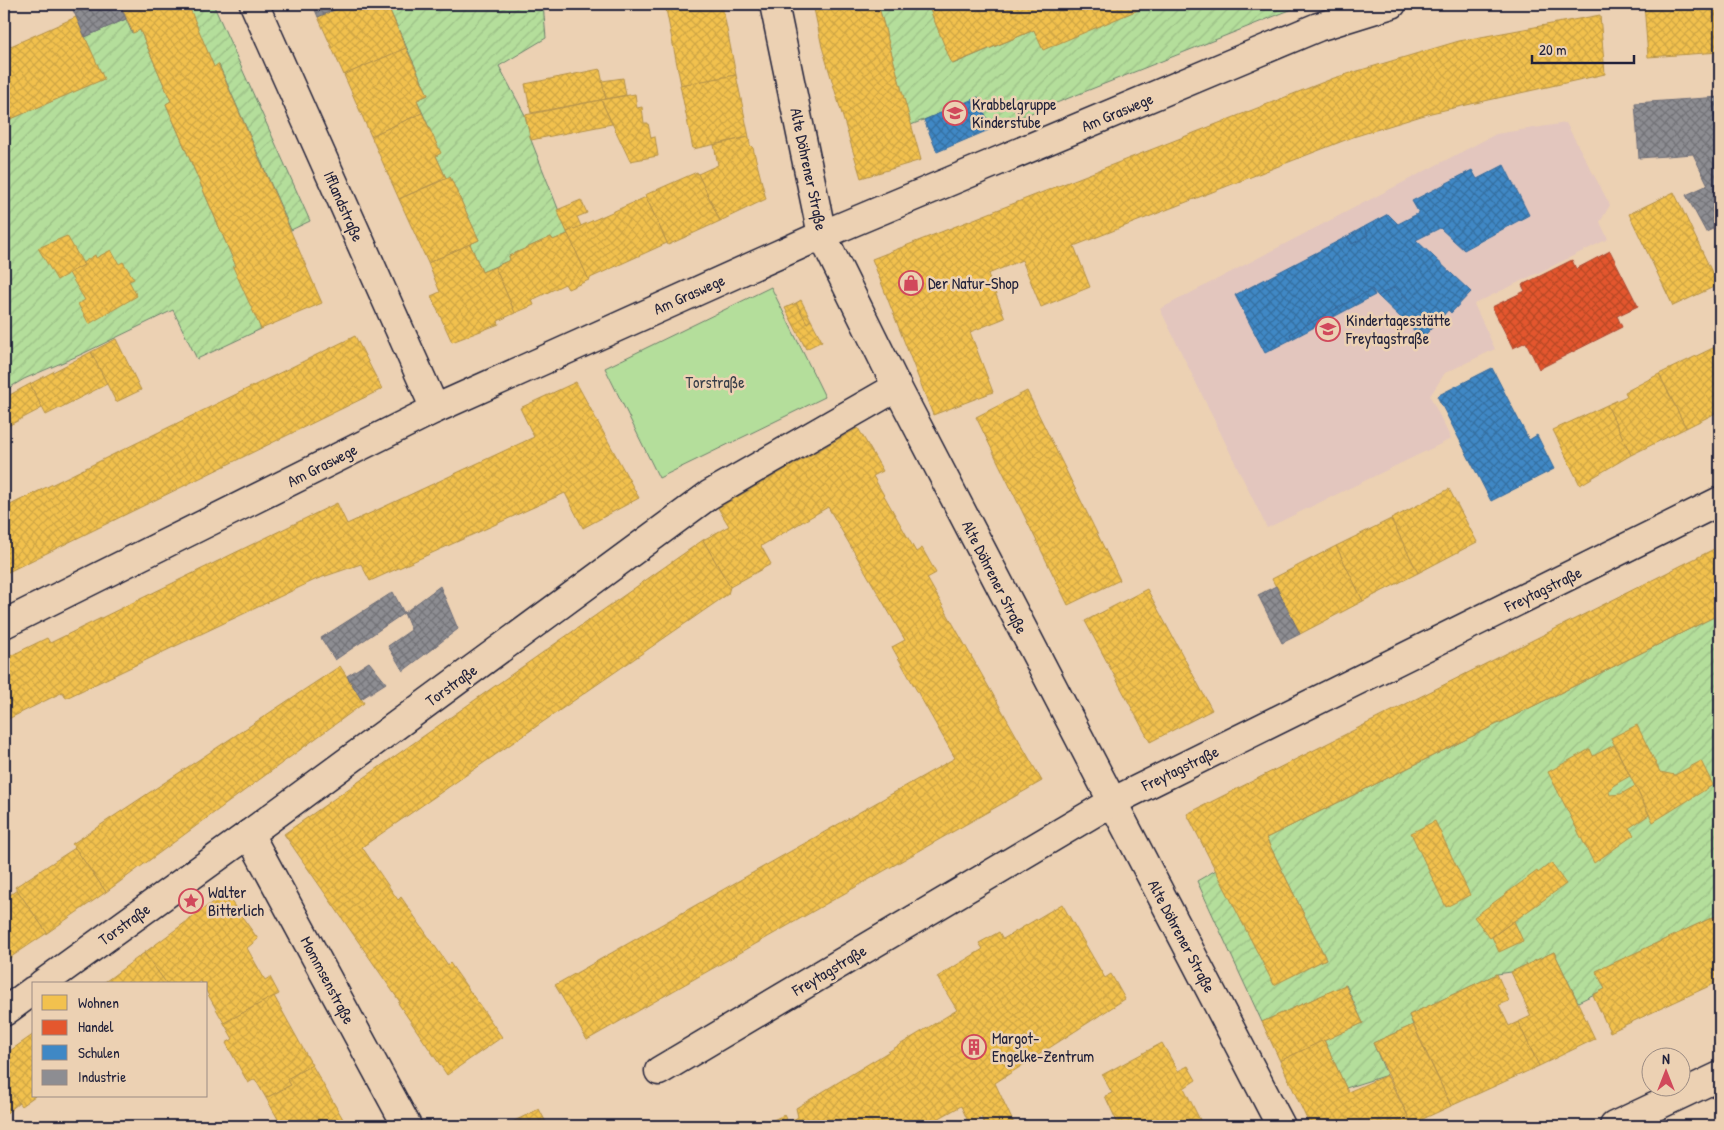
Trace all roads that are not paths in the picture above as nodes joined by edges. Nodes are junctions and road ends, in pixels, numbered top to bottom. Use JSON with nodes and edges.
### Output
{"nodes":[{"id":1,"x":254,"y":4,"type":"edge"},
{"id":2,"x":774,"y":4,"type":"edge"},
{"id":3,"x":1392,"y":4,"type":"edge"},
{"id":4,"x":822,"y":235,"type":"junction"},
{"id":5,"x":896,"y":388,"type":"junction"},
{"id":6,"x":435,"y":409,"type":"junction"},
{"id":7,"x":1720,"y":501,"type":"edge"},
{"id":8,"x":4,"y":624,"type":"edge"},
{"id":9,"x":1112,"y":802,"type":"junction"},
{"id":10,"x":249,"y":834,"type":"junction"},
{"id":11,"x":45,"y":982,"type":"edge"},
{"id":12,"x":32,"y":991,"type":"edge"},
{"id":13,"x":4,"y":1012,"type":"edge"},
{"id":14,"x":659,"y":1071,"type":"dead end"},
{"id":15,"x":1720,"y":1076,"type":"edge"},
{"id":16,"x":407,"y":1126,"type":"edge"},
{"id":17,"x":1281,"y":1126,"type":"edge"},
{"id":18,"x":1614,"y":1126,"type":"edge"}],
"edges":[{"from":1,"to":6,"type":"street","name":"Ifflandstraße"},
{"from":2,"to":4,"type":"street","name":"Alte Döhrener Straße"},
{"from":3,"to":4,"type":"street","name":"Am Graswege"},
{"from":4,"to":5,"type":"street","name":"Alte Döhrener Straße"},
{"from":4,"to":6,"type":"street","name":"Am Graswege"},
{"from":5,"to":9,"type":"street","name":"Alte Döhrener Straße"},
{"from":5,"to":10,"type":"street","name":"Torstraße"},
{"from":6,"to":8,"type":"street","name":"Am Graswege"},
{"from":7,"to":9,"type":"street","name":"Freytagstraße"},
{"from":9,"to":14,"type":"street","name":"Freytagstraße"},
{"from":9,"to":17,"type":"street","name":"Alte Döhrener Straße"},
{"from":10,"to":11,"type":"street","name":"Torstraße"},
{"from":10,"to":16,"type":"street","name":"Mommsenstraße"},
{"from":12,"to":13,"type":"street"},
{"from":15,"to":18,"type":"street"}]}
